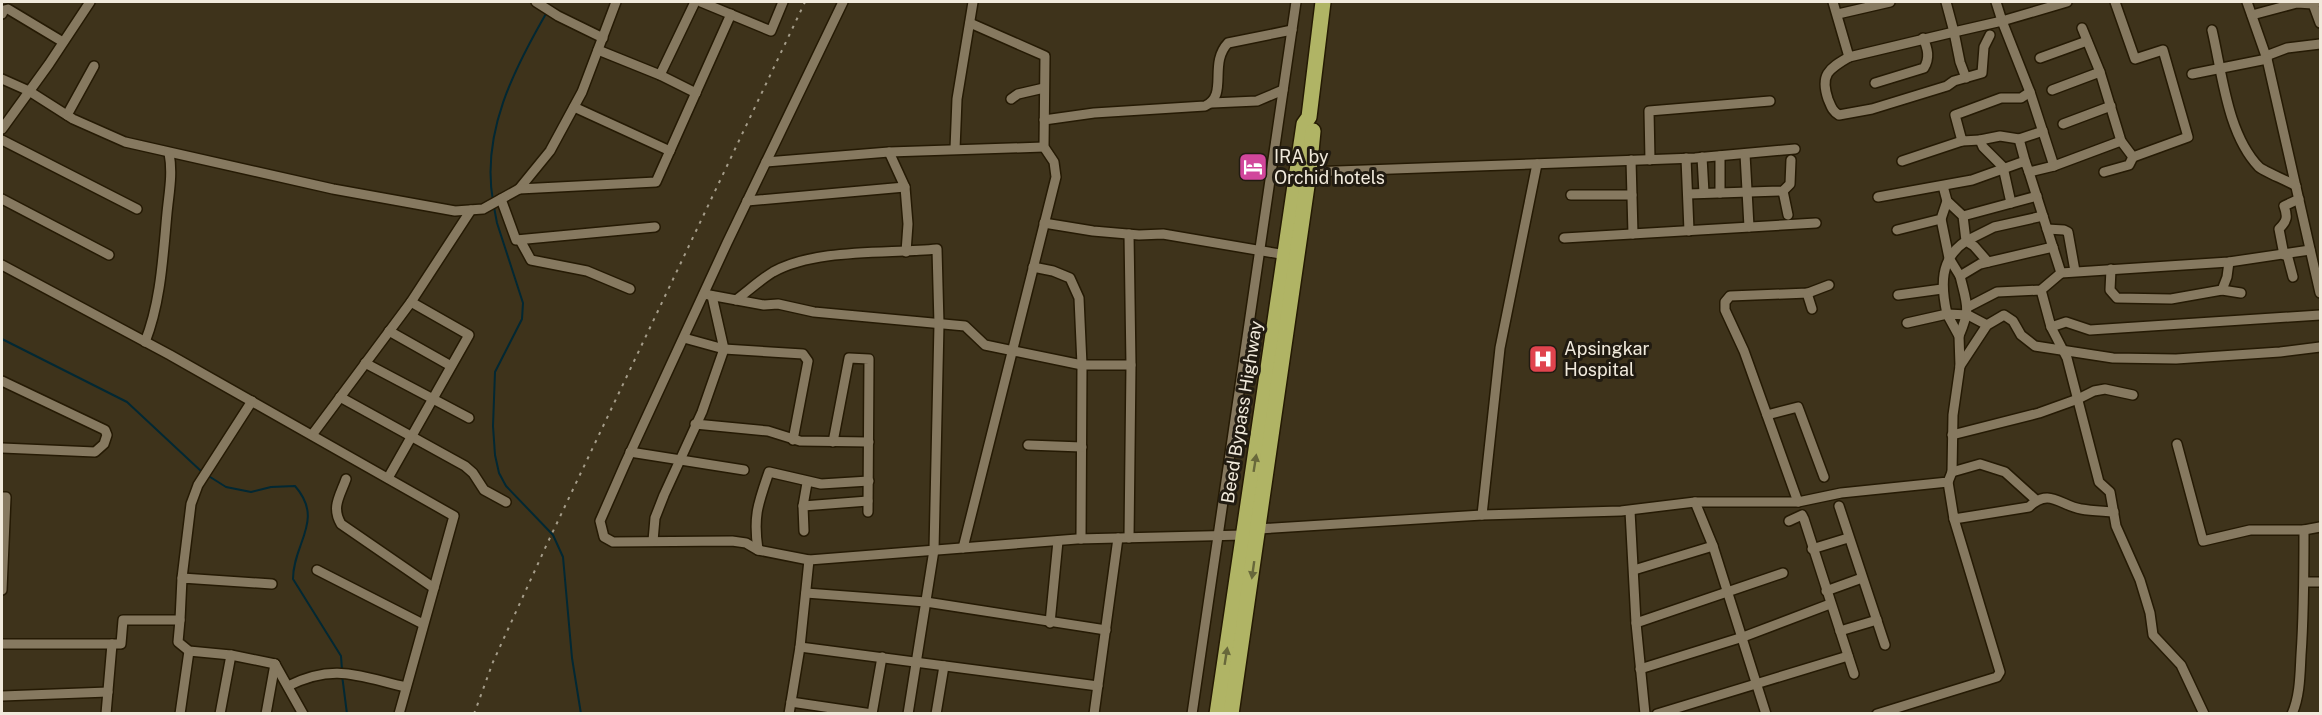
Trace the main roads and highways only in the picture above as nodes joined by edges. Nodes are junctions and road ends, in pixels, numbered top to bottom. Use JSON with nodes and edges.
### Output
{"nodes":[{"id":1,"x":1323,"y":2,"type":"edge"},
{"id":2,"x":1309,"y":117,"type":"junction"},
{"id":3,"x":1217,"y":714,"type":"edge"},
{"id":4,"x":1231,"y":714,"type":"edge"}],
"edges":[{"from":1,"to":2,"type":"highway","name":"Beed Bypass Highway"},
{"from":3,"to":2,"type":"highway","name":"Beed Bypass Highway","one_way":true},
{"from":2,"to":4,"type":"highway","name":"Beed Bypass Highway","one_way":true}]}
